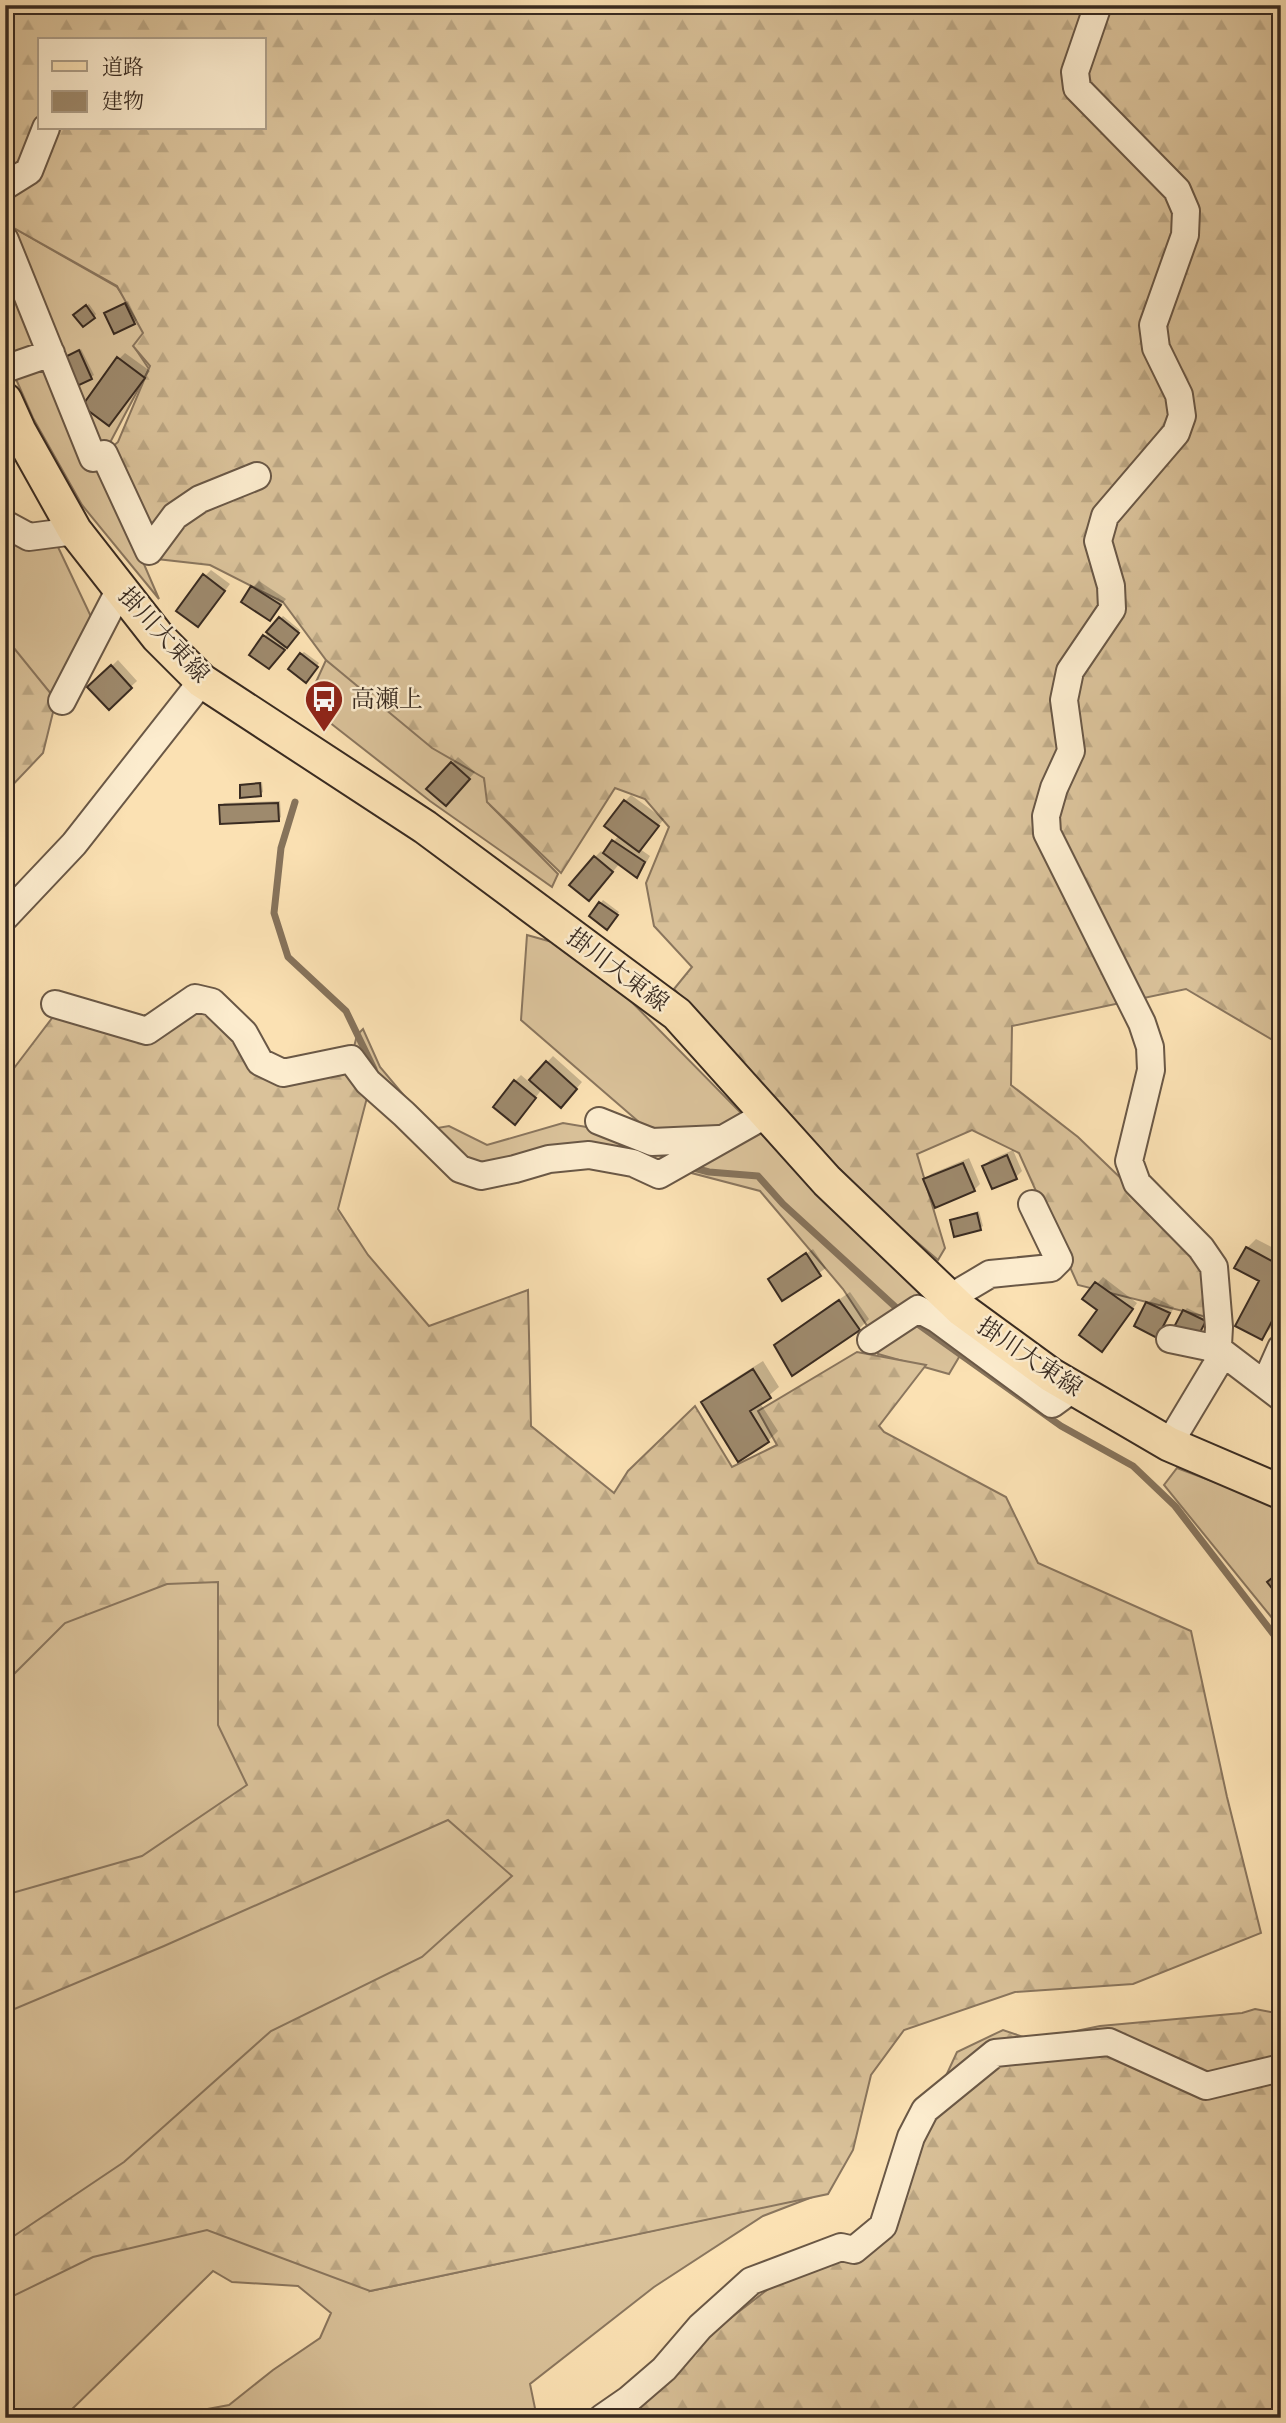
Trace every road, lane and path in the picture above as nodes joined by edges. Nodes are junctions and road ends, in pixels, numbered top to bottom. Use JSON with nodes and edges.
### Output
{"nodes":[{"id":1,"x":1098,"y":5,"type":"edge"},
{"id":2,"x":45,"y":130,"type":"edge"},
{"id":3,"x":5,"y":186,"type":"edge"},
{"id":4,"x":5,"y":240,"type":"edge"},
{"id":5,"x":51,"y":353,"type":"junction"},
{"id":6,"x":5,"y":369,"type":"edge"},
{"id":7,"x":5,"y":400,"type":"edge"},
{"id":8,"x":257,"y":476,"type":"dead end"},
{"id":9,"x":5,"y":524,"type":"edge"},
{"id":10,"x":75,"y":531,"type":"junction"},
{"id":11,"x":120,"y":589,"type":"junction"},
{"id":12,"x":202,"y":681,"type":"junction"},
{"id":13,"x":62,"y":701,"type":"dead end"},
{"id":14,"x":5,"y":918,"type":"edge"},
{"id":15,"x":55,"y":1004,"type":"dead end"},
{"id":16,"x":767,"y":1114,"type":"junction"},
{"id":17,"x":598,"y":1121,"type":"dead end"},
{"id":18,"x":722,"y":1139,"type":"junction"},
{"id":19,"x":1032,"y":1204,"type":"dead end"},
{"id":20,"x":951,"y":1300,"type":"junction"},
{"id":21,"x":1170,"y":1339,"type":"dead end"},
{"id":22,"x":871,"y":1340,"type":"dead end"},
{"id":23,"x":1281,"y":1348,"type":"edge"},
{"id":24,"x":1218,"y":1349,"type":"junction"},
{"id":25,"x":1074,"y":1388,"type":"junction"},
{"id":26,"x":1273,"y":1390,"type":"edge"},
{"id":27,"x":1170,"y":1444,"type":"junction"},
{"id":28,"x":1281,"y":1492,"type":"edge"},
{"id":29,"x":1281,"y":2068,"type":"edge"},
{"id":30,"x":602,"y":2418,"type":"edge"}],
"edges":[{"from":1,"to":24,"type":"street"},
{"from":2,"to":3,"type":"street"},
{"from":4,"to":5,"type":"street"},
{"from":5,"to":6,"type":"street"},
{"from":5,"to":8,"type":"street"},
{"from":7,"to":10,"type":"main road","name":"掛川大東線"},
{"from":9,"to":10,"type":"street"},
{"from":10,"to":11,"type":"main road","name":"掛川大東線"},
{"from":11,"to":12,"type":"main road","name":"掛川大東線"},
{"from":11,"to":13,"type":"street"},
{"from":12,"to":14,"type":"street"},
{"from":12,"to":16,"type":"main road","name":"掛川大東線"},
{"from":15,"to":18,"type":"street"},
{"from":16,"to":18,"type":"street"},
{"from":16,"to":20,"type":"main road","name":"掛川大東線"},
{"from":17,"to":18,"type":"street"},
{"from":19,"to":20,"type":"street"},
{"from":20,"to":25,"type":"main road","name":"掛川大東線"},
{"from":21,"to":24,"type":"street"},
{"from":22,"to":25,"type":"street"},
{"from":23,"to":26,"type":"street"},
{"from":24,"to":26,"type":"street"},
{"from":24,"to":27,"type":"street"},
{"from":25,"to":27,"type":"main road","name":"掛川大東線"},
{"from":27,"to":28,"type":"main road","name":"掛川大東線"},
{"from":29,"to":30,"type":"street"}]}
